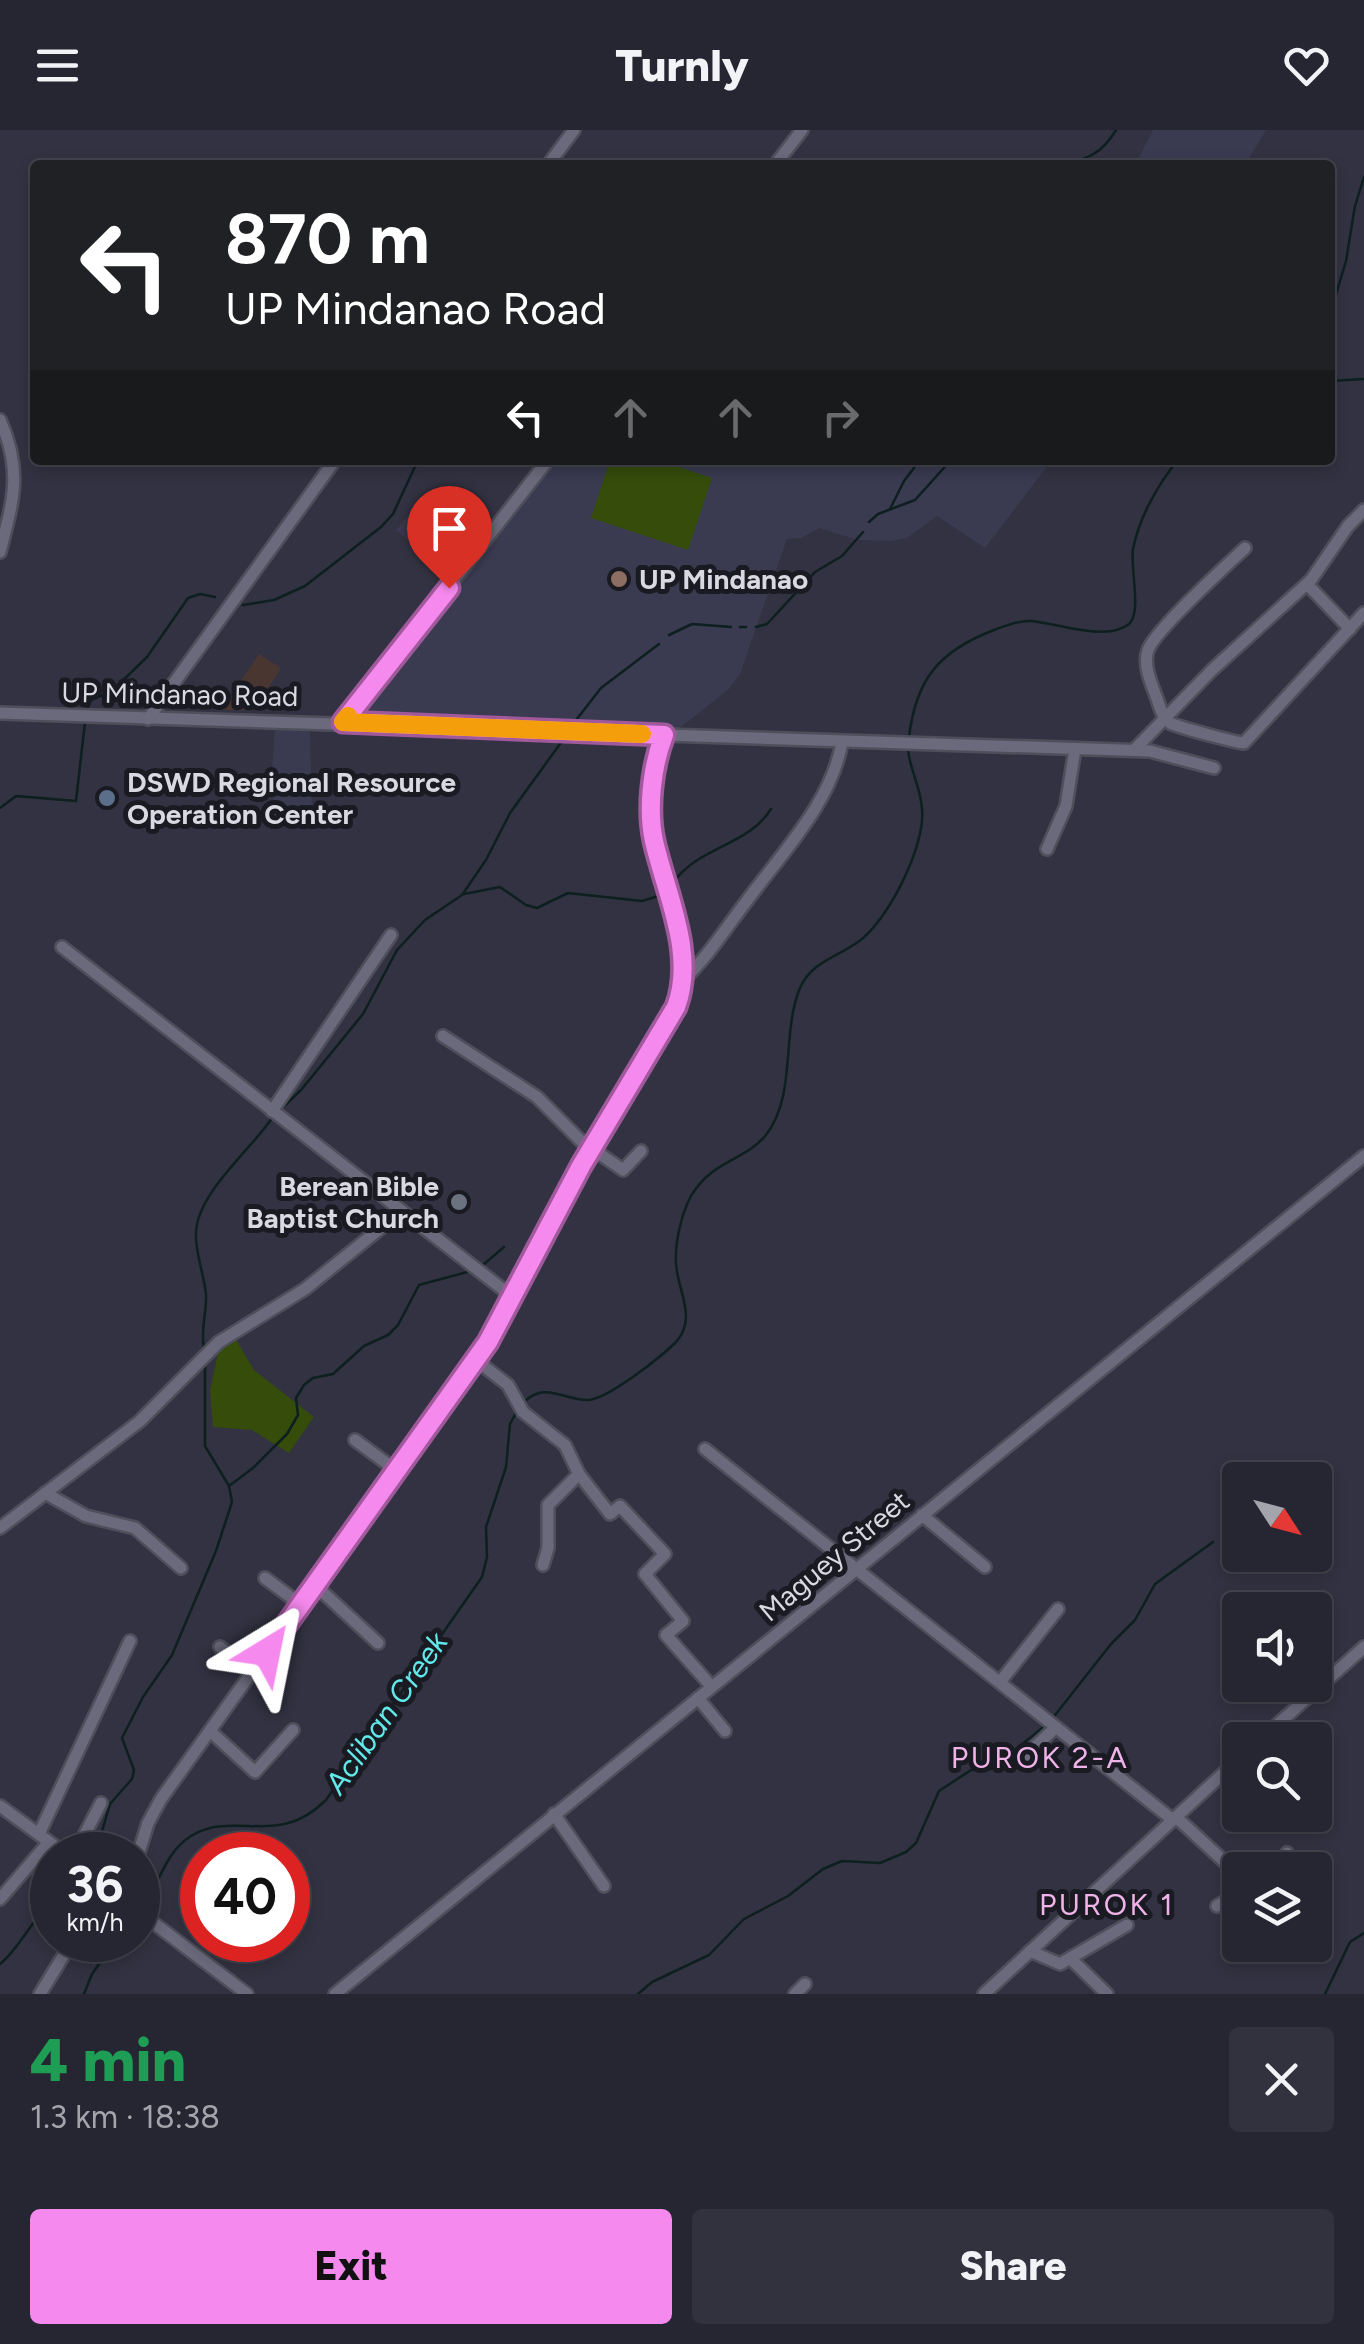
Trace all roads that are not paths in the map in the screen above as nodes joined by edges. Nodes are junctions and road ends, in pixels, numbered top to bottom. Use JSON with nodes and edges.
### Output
{"nodes":[{"id":1,"x":566,"y":130,"type":"edge"},
{"id":2,"x":574,"y":130,"type":"edge"},
{"id":3,"x":802,"y":130,"type":"edge"},
{"id":4,"x":544,"y":160,"type":"edge"},
{"id":5,"x":552,"y":160,"type":"edge"},
{"id":6,"x":779,"y":160,"type":"edge"},
{"id":7,"x":0,"y":420,"type":"edge"},
{"id":8,"x":323,"y":465,"type":"edge"},
{"id":9,"x":332,"y":465,"type":"edge"},
{"id":10,"x":544,"y":465,"type":"edge"},
{"id":11,"x":1364,"y":510,"type":"edge"},
{"id":12,"x":1245,"y":548,"type":"dead end"},
{"id":13,"x":0,"y":552,"type":"edge"},
{"id":14,"x":1307,"y":584,"type":"junction"},
{"id":15,"x":1364,"y":613,"type":"edge"},
{"id":16,"x":1350,"y":629,"type":"junction"},
{"id":17,"x":160,"y":697,"type":"junction"},
{"id":18,"x":0,"y":713,"type":"edge"},
{"id":19,"x":1164,"y":718,"type":"junction"},
{"id":20,"x":144,"y":719,"type":"junction"},
{"id":21,"x":343,"y":722,"type":"junction"},
{"id":22,"x":661,"y":739,"type":"junction"},
{"id":23,"x":842,"y":742,"type":"junction"},
{"id":24,"x":1074,"y":749,"type":"junction"},
{"id":25,"x":1134,"y":750,"type":"junction"},
{"id":26,"x":1214,"y":768,"type":"dead end"},
{"id":27,"x":1047,"y":849,"type":"dead end"},
{"id":28,"x":392,"y":934,"type":"dead end"},
{"id":29,"x":62,"y":947,"type":"dead end"},
{"id":30,"x":682,"y":981,"type":"junction"},
{"id":31,"x":443,"y":1036,"type":"dead end"},
{"id":32,"x":272,"y":1111,"type":"junction"},
{"id":33,"x":592,"y":1148,"type":"junction"},
{"id":34,"x":641,"y":1151,"type":"dead end"},
{"id":35,"x":1364,"y":1156,"type":"edge"},
{"id":36,"x":402,"y":1211,"type":"junction"},
{"id":37,"x":514,"y":1298,"type":"junction"},
{"id":38,"x":476,"y":1360,"type":"junction"},
{"id":39,"x":355,"y":1440,"type":"dead end"},
{"id":40,"x":705,"y":1449,"type":"dead end"},
{"id":41,"x":397,"y":1471,"type":"junction"},
{"id":42,"x":580,"y":1474,"type":"junction"},
{"id":43,"x":46,"y":1493,"type":"junction"},
{"id":44,"x":922,"y":1515,"type":"junction"},
{"id":45,"x":0,"y":1528,"type":"edge"},
{"id":46,"x":543,"y":1565,"type":"dead end"},
{"id":47,"x":986,"y":1567,"type":"dead end"},
{"id":48,"x":182,"y":1568,"type":"dead end"},
{"id":49,"x":857,"y":1568,"type":"junction"},
{"id":50,"x":265,"y":1578,"type":"dead end"},
{"id":51,"x":315,"y":1585,"type":"junction"},
{"id":52,"x":301,"y":1605,"type":"junction"},
{"id":53,"x":1058,"y":1609,"type":"dead end"},
{"id":54,"x":130,"y":1641,"type":"dead end"},
{"id":55,"x":378,"y":1644,"type":"dead end"},
{"id":56,"x":220,"y":1646,"type":"dead end"},
{"id":57,"x":1364,"y":1647,"type":"edge"},
{"id":58,"x":253,"y":1672,"type":"junction"},
{"id":59,"x":1000,"y":1682,"type":"junction"},
{"id":60,"x":712,"y":1687,"type":"junction"},
{"id":61,"x":698,"y":1698,"type":"junction"},
{"id":62,"x":1280,"y":1722,"type":"edge"},
{"id":63,"x":1056,"y":1726,"type":"junction"},
{"id":64,"x":293,"y":1730,"type":"dead end"},
{"id":65,"x":210,"y":1731,"type":"junction"},
{"id":66,"x":725,"y":1731,"type":"dead end"},
{"id":67,"x":1022,"y":1759,"type":"dead end"},
{"id":68,"x":1222,"y":1775,"type":"edge"},
{"id":69,"x":101,"y":1803,"type":"dead end"},
{"id":70,"x":0,"y":1806,"type":"edge"},
{"id":71,"x":554,"y":1814,"type":"junction"},
{"id":72,"x":1175,"y":1818,"type":"junction"},
{"id":73,"x":36,"y":1832,"type":"edge"},
{"id":74,"x":47,"y":1832,"type":"edge"},
{"id":75,"x":84,"y":1832,"type":"edge"},
{"id":76,"x":147,"y":1832,"type":"edge"},
{"id":77,"x":30,"y":1857,"type":"edge"},
{"id":78,"x":1222,"y":1860,"type":"edge"},
{"id":79,"x":604,"y":1886,"type":"dead end"},
{"id":80,"x":0,"y":1899,"type":"edge"},
{"id":81,"x":1222,"y":1903,"type":"edge"},
{"id":82,"x":1217,"y":1906,"type":"dead end"},
{"id":83,"x":1127,"y":1925,"type":"dead end"},
{"id":84,"x":160,"y":1928,"type":"edge"},
{"id":85,"x":1030,"y":1950,"type":"junction"},
{"id":86,"x":1071,"y":1958,"type":"junction"},
{"id":87,"x":60,"y":1962,"type":"edge"},
{"id":88,"x":805,"y":1984,"type":"dead end"},
{"id":89,"x":40,"y":1994,"type":"edge"},
{"id":90,"x":247,"y":1994,"type":"edge"},
{"id":91,"x":335,"y":1994,"type":"edge"},
{"id":92,"x":795,"y":1994,"type":"edge"},
{"id":93,"x":984,"y":1994,"type":"edge"},
{"id":94,"x":1107,"y":1994,"type":"edge"}],
"edges":[{"from":1,"to":4,"type":"street"},
{"from":2,"to":5,"type":"street"},
{"from":3,"to":6,"type":"street"},
{"from":7,"to":13,"type":"street"},
{"from":8,"to":17,"type":"street"},
{"from":9,"to":17,"type":"street"},
{"from":10,"to":21,"type":"street"},
{"from":11,"to":14,"type":"street"},
{"from":12,"to":19,"type":"street"},
{"from":14,"to":16,"type":"street"},
{"from":14,"to":19,"type":"street"},
{"from":15,"to":16,"type":"street"},
{"from":16,"to":19,"type":"street"},
{"from":17,"to":20,"type":"street"},
{"from":18,"to":20,"type":"street","name":"UP Mindanao Road"},
{"from":19,"to":25,"type":"street"},
{"from":20,"to":21,"type":"street","name":"UP Mindanao Road"},
{"from":21,"to":22,"type":"street","name":"UP Mindanao Road"},
{"from":22,"to":23,"type":"street","name":"UP Mindanao Road"},
{"from":22,"to":30,"type":"street"},
{"from":23,"to":24,"type":"street","name":"UP Mindanao Road"},
{"from":23,"to":30,"type":"street"},
{"from":24,"to":25,"type":"street","name":"UP Mindanao Road"},
{"from":24,"to":27,"type":"street"},
{"from":25,"to":26,"type":"street","name":"UP Mindanao Road"},
{"from":28,"to":32,"type":"street"},
{"from":29,"to":32,"type":"street"},
{"from":30,"to":33,"type":"street"},
{"from":31,"to":33,"type":"street"},
{"from":32,"to":36,"type":"street"},
{"from":33,"to":34,"type":"street"},
{"from":33,"to":37,"type":"street"},
{"from":35,"to":44,"type":"street","name":"Maguey Street"},
{"from":36,"to":37,"type":"street"},
{"from":36,"to":43,"type":"street"},
{"from":37,"to":38,"type":"street"},
{"from":38,"to":41,"type":"street"},
{"from":38,"to":42,"type":"street"},
{"from":39,"to":41,"type":"street"},
{"from":40,"to":49,"type":"street"},
{"from":41,"to":51,"type":"street"},
{"from":42,"to":46,"type":"street"},
{"from":42,"to":60,"type":"street"},
{"from":43,"to":45,"type":"street"},
{"from":43,"to":48,"type":"street"},
{"from":44,"to":47,"type":"street"},
{"from":44,"to":49,"type":"street","name":"Maguey Street"},
{"from":49,"to":59,"type":"street"},
{"from":49,"to":60,"type":"street","name":"Maguey Street"},
{"from":50,"to":52,"type":"street"},
{"from":51,"to":52,"type":"street"},
{"from":51,"to":55,"type":"street"},
{"from":52,"to":58,"type":"street"},
{"from":53,"to":59,"type":"street"},
{"from":54,"to":74,"type":"street"},
{"from":56,"to":58,"type":"street"},
{"from":57,"to":62,"type":"street"},
{"from":58,"to":65,"type":"street"},
{"from":59,"to":63,"type":"street"},
{"from":60,"to":61,"type":"street","name":"Maguey Street"},
{"from":61,"to":66,"type":"street"},
{"from":61,"to":71,"type":"street","name":"Maguey Street"},
{"from":63,"to":67,"type":"street"},
{"from":63,"to":72,"type":"street"},
{"from":64,"to":65,"type":"street"},
{"from":65,"to":76,"type":"street"},
{"from":68,"to":72,"type":"street"},
{"from":69,"to":75,"type":"street"},
{"from":70,"to":73,"type":"street"},
{"from":71,"to":79,"type":"street"},
{"from":71,"to":91,"type":"street","name":"Maguey Street"},
{"from":72,"to":78,"type":"street"},
{"from":72,"to":85,"type":"street"},
{"from":77,"to":80,"type":"street"},
{"from":81,"to":82,"type":"street"},
{"from":83,"to":86,"type":"street"},
{"from":84,"to":90,"type":"street"},
{"from":85,"to":86,"type":"street"},
{"from":85,"to":93,"type":"street"},
{"from":86,"to":94,"type":"street"},
{"from":87,"to":89,"type":"street"},
{"from":88,"to":92,"type":"street"}]}
